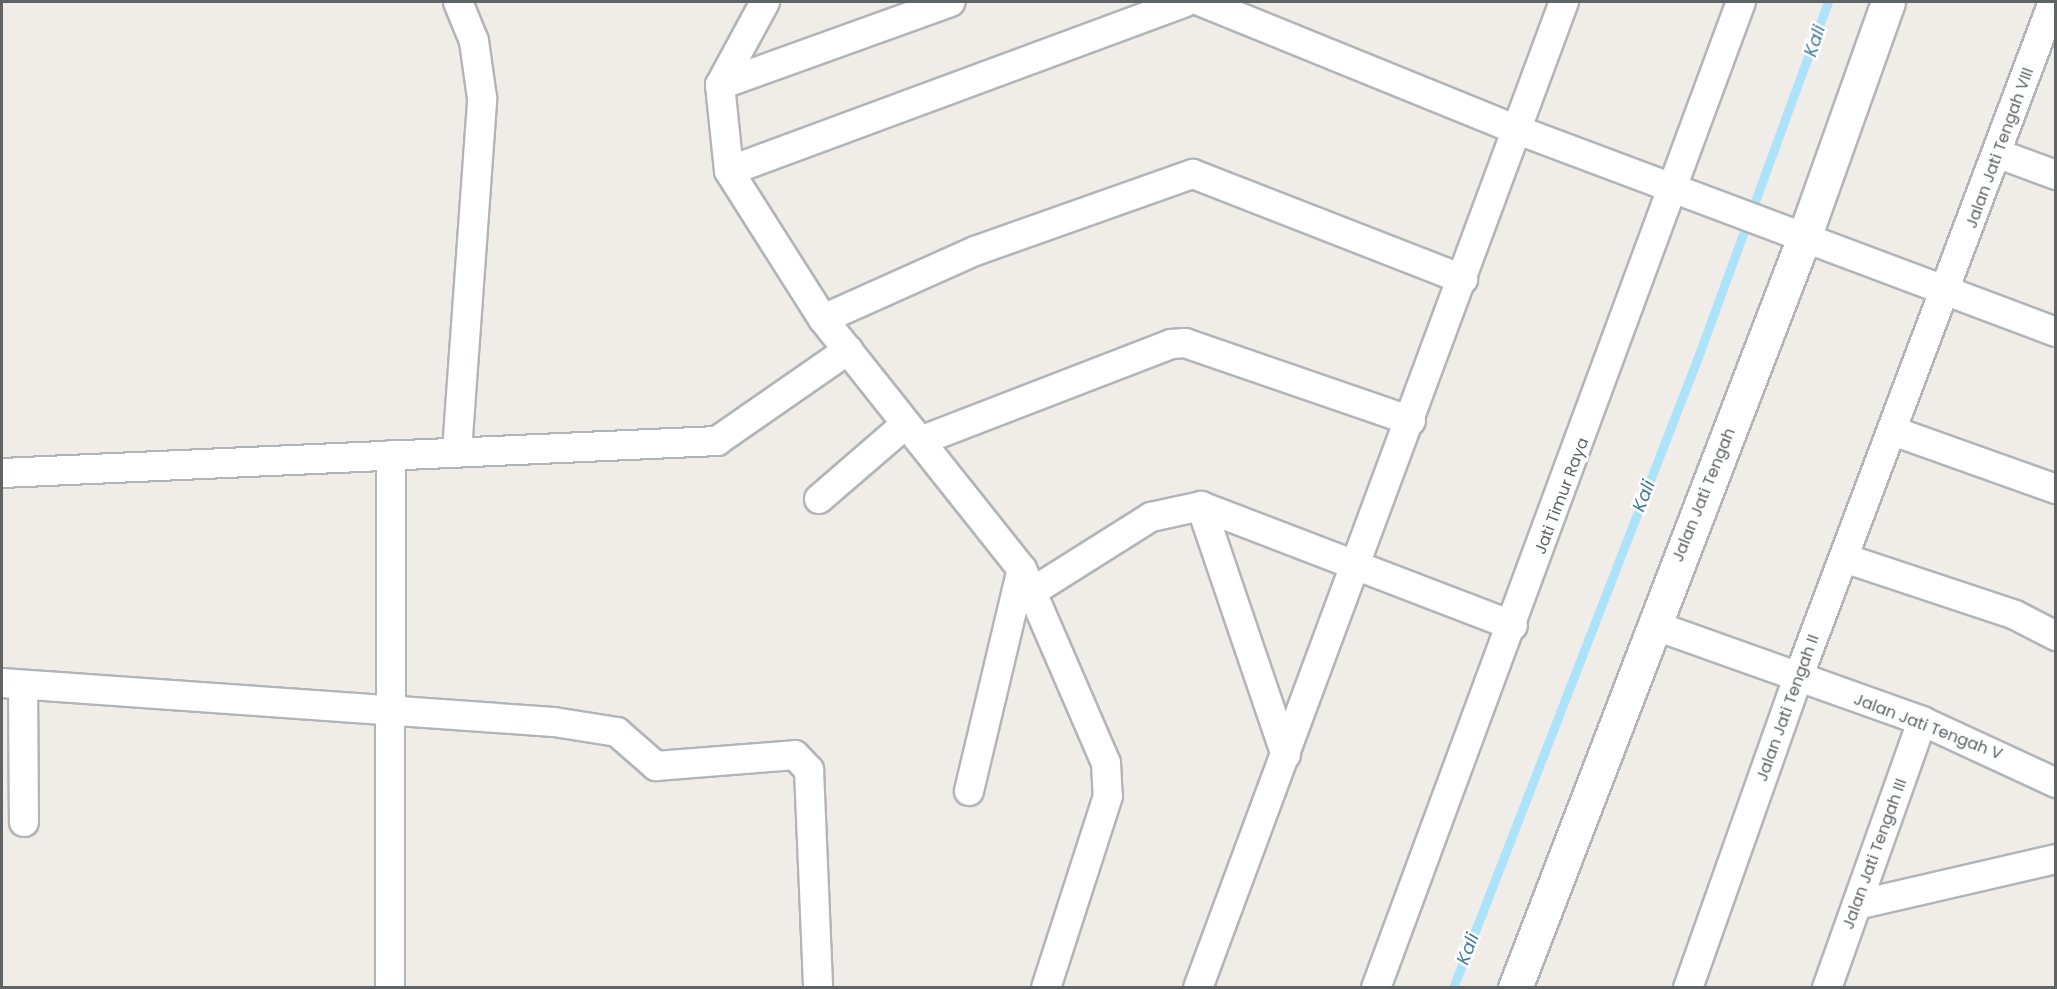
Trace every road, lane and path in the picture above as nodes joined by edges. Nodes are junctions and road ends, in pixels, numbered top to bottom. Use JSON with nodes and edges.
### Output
{"nodes":[{"id":1,"x":458,"y":2,"type":"edge"},
{"id":2,"x":765,"y":2,"type":"edge"},
{"id":3,"x":950,"y":2,"type":"edge"},
{"id":4,"x":1185,"y":2,"type":"edge"},
{"id":5,"x":1202,"y":2,"type":"edge"},
{"id":6,"x":1564,"y":2,"type":"edge"},
{"id":7,"x":1741,"y":2,"type":"edge"},
{"id":8,"x":1887,"y":2,"type":"edge"},
{"id":9,"x":2054,"y":2,"type":"edge"},
{"id":10,"x":720,"y":85,"type":"junction"},
{"id":11,"x":1515,"y":129,"type":"junction"},
{"id":12,"x":1999,"y":154,"type":"junction"},
{"id":13,"x":729,"y":171,"type":"junction"},
{"id":14,"x":2055,"y":175,"type":"edge"},
{"id":15,"x":1674,"y":189,"type":"junction"},
{"id":16,"x":1792,"y":229,"type":"junction"},
{"id":17,"x":1463,"y":279,"type":"junction"},
{"id":18,"x":1946,"y":293,"type":"junction"},
{"id":19,"x":823,"y":319,"type":"junction"},
{"id":20,"x":2055,"y":332,"type":"edge"},
{"id":21,"x":848,"y":350,"type":"junction"},
{"id":22,"x":1411,"y":421,"type":"junction"},
{"id":23,"x":1893,"y":431,"type":"junction"},
{"id":24,"x":913,"y":432,"type":"junction"},
{"id":25,"x":457,"y":451,"type":"junction"},
{"id":26,"x":392,"y":455,"type":"junction"},
{"id":27,"x":2,"y":473,"type":"edge"},
{"id":28,"x":2055,"y":489,"type":"edge"},
{"id":29,"x":819,"y":499,"type":"dead end"},
{"id":30,"x":1201,"y":506,"type":"junction"},
{"id":31,"x":1844,"y":558,"type":"junction"},
{"id":32,"x":1358,"y":565,"type":"junction"},
{"id":33,"x":1029,"y":579,"type":"junction"},
{"id":34,"x":1653,"y":625,"type":"junction"},
{"id":35,"x":1513,"y":626,"type":"junction"},
{"id":36,"x":2055,"y":636,"type":"edge"},
{"id":37,"x":1798,"y":678,"type":"junction"},
{"id":38,"x":12,"y":684,"type":"edge"},
{"id":39,"x":392,"y":712,"type":"junction"},
{"id":40,"x":1922,"y":721,"type":"junction"},
{"id":41,"x":1286,"y":755,"type":"junction"},
{"id":42,"x":2055,"y":783,"type":"edge"},
{"id":43,"x":969,"y":790,"type":"dead end"},
{"id":44,"x":24,"y":822,"type":"dead end"},
{"id":45,"x":2055,"y":859,"type":"edge"},
{"id":46,"x":1857,"y":905,"type":"junction"},
{"id":47,"x":390,"y":987,"type":"edge"},
{"id":48,"x":819,"y":987,"type":"edge"},
{"id":49,"x":1046,"y":987,"type":"edge"},
{"id":50,"x":1198,"y":987,"type":"edge"},
{"id":51,"x":1376,"y":987,"type":"edge"},
{"id":52,"x":1515,"y":987,"type":"edge"},
{"id":53,"x":1688,"y":987,"type":"edge"},
{"id":54,"x":1827,"y":987,"type":"edge"}],
"edges":[{"from":1,"to":25,"type":"street"},
{"from":2,"to":10,"type":"street"},
{"from":3,"to":10,"type":"street"},
{"from":4,"to":13,"type":"street"},
{"from":5,"to":11,"type":"street"},
{"from":6,"to":11,"type":"street"},
{"from":7,"to":15,"type":"street","name":"Jati Timur Raya"},
{"from":8,"to":16,"type":"street","name":"Jalan Jati Tengah"},
{"from":9,"to":12,"type":"street","name":"Jalan Jati Tengah VIII"},
{"from":10,"to":13,"type":"street"},
{"from":11,"to":15,"type":"street"},
{"from":11,"to":17,"type":"street"},
{"from":12,"to":14,"type":"street"},
{"from":12,"to":18,"type":"street","name":"Jalan Jati Tengah VIII"},
{"from":13,"to":19,"type":"street"},
{"from":15,"to":16,"type":"street"},
{"from":15,"to":35,"type":"street","name":"Jati Timur Raya"},
{"from":16,"to":18,"type":"street"},
{"from":16,"to":34,"type":"street","name":"Jalan Jati Tengah"},
{"from":17,"to":19,"type":"street"},
{"from":17,"to":22,"type":"street"},
{"from":18,"to":20,"type":"street"},
{"from":18,"to":23,"type":"street","name":"Jalan Jati Tengah VIII"},
{"from":19,"to":21,"type":"street"},
{"from":21,"to":24,"type":"street"},
{"from":21,"to":25,"type":"street"},
{"from":22,"to":24,"type":"street"},
{"from":22,"to":32,"type":"street"},
{"from":23,"to":28,"type":"street"},
{"from":23,"to":31,"type":"street","name":"Jalan Jati Tengah II"},
{"from":24,"to":29,"type":"street"},
{"from":24,"to":33,"type":"street"},
{"from":25,"to":26,"type":"street"},
{"from":26,"to":27,"type":"street"},
{"from":26,"to":39,"type":"street"},
{"from":30,"to":32,"type":"street"},
{"from":30,"to":33,"type":"street"},
{"from":30,"to":41,"type":"street"},
{"from":31,"to":36,"type":"street"},
{"from":31,"to":37,"type":"street","name":"Jalan Jati Tengah II"},
{"from":32,"to":35,"type":"street"},
{"from":32,"to":41,"type":"street"},
{"from":33,"to":43,"type":"street"},
{"from":33,"to":49,"type":"street"},
{"from":34,"to":37,"type":"street","name":"Jalan Jati Tengah V"},
{"from":34,"to":52,"type":"street","name":"Jalan Jati Tengah"},
{"from":35,"to":51,"type":"street","name":"Jati Timur Raya"},
{"from":37,"to":40,"type":"street","name":"Jalan Jati Tengah V"},
{"from":37,"to":53,"type":"street","name":"Jalan Jati Tengah II"},
{"from":38,"to":39,"type":"street"},
{"from":38,"to":44,"type":"street"},
{"from":39,"to":47,"type":"street"},
{"from":39,"to":48,"type":"street"},
{"from":40,"to":42,"type":"street","name":"Jalan Jati Tengah V"},
{"from":40,"to":46,"type":"street","name":"Jalan Jati Tengah III"},
{"from":41,"to":50,"type":"street"},
{"from":45,"to":46,"type":"street"},
{"from":46,"to":54,"type":"street","name":"Jalan Jati Tengah III"}]}
